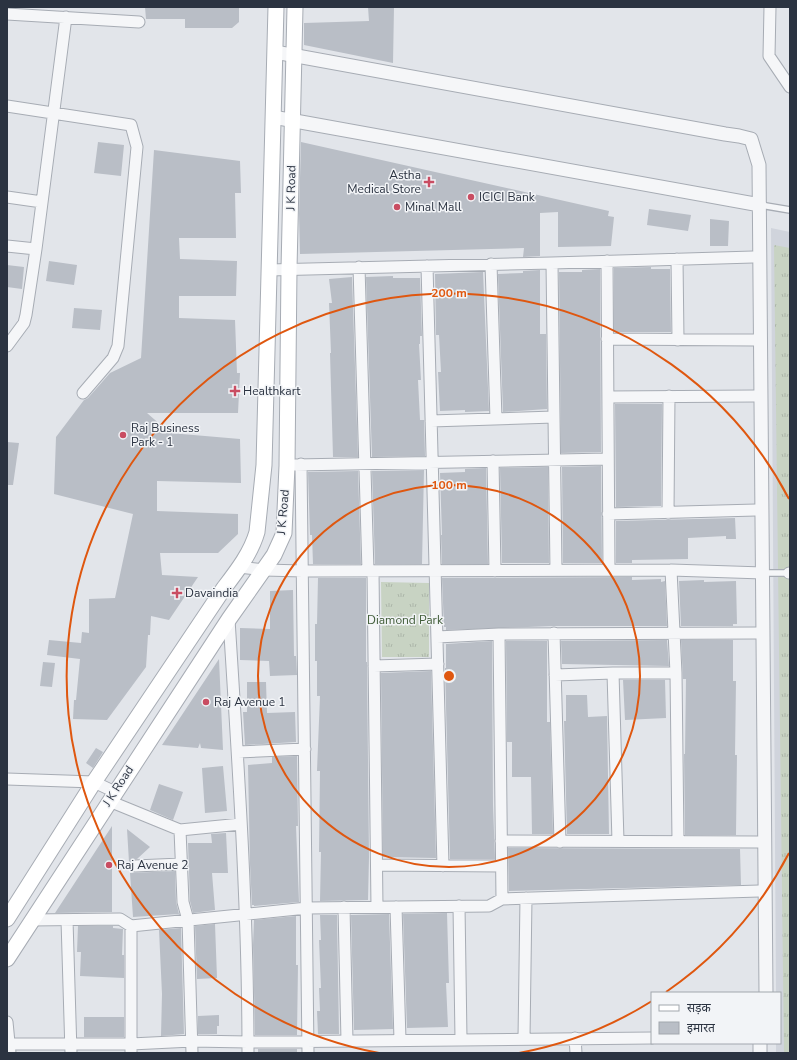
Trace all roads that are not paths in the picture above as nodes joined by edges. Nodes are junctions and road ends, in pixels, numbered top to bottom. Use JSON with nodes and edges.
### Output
{"nodes":[{"id":1,"x":276,"y":7,"type":"edge"},
{"id":2,"x":295,"y":7,"type":"edge"},
{"id":3,"x":770,"y":7,"type":"edge"},
{"id":4,"x":7,"y":14,"type":"edge"},
{"id":5,"x":66,"y":17,"type":"junction"},
{"id":6,"x":139,"y":22,"type":"dead end"},
{"id":7,"x":275,"y":52,"type":"junction"},
{"id":8,"x":294,"y":56,"type":"junction"},
{"id":9,"x":790,"y":87,"type":"edge"},
{"id":10,"x":7,"y":106,"type":"edge"},
{"id":11,"x":53,"y":113,"type":"junction"},
{"id":12,"x":273,"y":117,"type":"junction"},
{"id":13,"x":292,"y":121,"type":"junction"},
{"id":14,"x":7,"y":197,"type":"edge"},
{"id":15,"x":42,"y":202,"type":"junction"},
{"id":16,"x":756,"y":205,"type":"junction"},
{"id":17,"x":790,"y":210,"type":"edge"},
{"id":18,"x":7,"y":246,"type":"edge"},
{"id":19,"x":36,"y":249,"type":"junction"},
{"id":20,"x":754,"y":257,"type":"junction"},
{"id":21,"x":677,"y":259,"type":"junction"},
{"id":22,"x":607,"y":261,"type":"junction"},
{"id":23,"x":491,"y":264,"type":"junction"},
{"id":24,"x":552,"y":264,"type":"junction"},
{"id":25,"x":427,"y":266,"type":"junction"},
{"id":26,"x":359,"y":267,"type":"junction"},
{"id":27,"x":289,"y":269,"type":"junction"},
{"id":28,"x":269,"y":270,"type":"junction"},
{"id":29,"x":607,"y":339,"type":"junction"},
{"id":30,"x":678,"y":340,"type":"junction"},
{"id":31,"x":754,"y":340,"type":"junction"},
{"id":32,"x":7,"y":346,"type":"edge"},
{"id":33,"x":83,"y":393,"type":"dead end"},
{"id":34,"x":669,"y":396,"type":"junction"},
{"id":35,"x":755,"y":396,"type":"junction"},
{"id":36,"x":608,"y":397,"type":"junction"},
{"id":37,"x":554,"y":417,"type":"junction"},
{"id":38,"x":496,"y":419,"type":"junction"},
{"id":39,"x":431,"y":421,"type":"junction"},
{"id":40,"x":608,"y":459,"type":"junction"},
{"id":41,"x":555,"y":460,"type":"junction"},
{"id":42,"x":493,"y":461,"type":"junction"},
{"id":43,"x":432,"y":462,"type":"junction"},
{"id":44,"x":365,"y":463,"type":"junction"},
{"id":45,"x":294,"y":465,"type":"junction"},
{"id":46,"x":756,"y":510,"type":"junction"},
{"id":47,"x":668,"y":513,"type":"junction"},
{"id":48,"x":608,"y":514,"type":"junction"},
{"id":49,"x":257,"y":532,"type":"junction"},
{"id":50,"x":281,"y":540,"type":"junction"},
{"id":51,"x":240,"y":568,"type":"junction"},
{"id":52,"x":264,"y":570,"type":"junction"},
{"id":53,"x":556,"y":570,"type":"junction"},
{"id":54,"x":609,"y":570,"type":"junction"},
{"id":55,"x":671,"y":570,"type":"junction"},
{"id":56,"x":302,"y":571,"type":"junction"},
{"id":57,"x":370,"y":571,"type":"junction"},
{"id":58,"x":435,"y":571,"type":"junction"},
{"id":59,"x":495,"y":571,"type":"junction"},
{"id":60,"x":790,"y":572,"type":"edge"},
{"id":61,"x":759,"y":573,"type":"junction"},
{"id":62,"x":228,"y":619,"type":"junction"},
{"id":63,"x":554,"y":633,"type":"junction"},
{"id":64,"x":674,"y":633,"type":"junction"},
{"id":65,"x":757,"y":633,"type":"junction"},
{"id":66,"x":499,"y":634,"type":"junction"},
{"id":67,"x":437,"y":637,"type":"junction"},
{"id":68,"x":438,"y":664,"type":"junction"},
{"id":69,"x":374,"y":666,"type":"junction"},
{"id":70,"x":614,"y":673,"type":"junction"},
{"id":71,"x":676,"y":673,"type":"junction"},
{"id":72,"x":555,"y":675,"type":"junction"},
{"id":73,"x":305,"y":749,"type":"junction"},
{"id":74,"x":238,"y":752,"type":"junction"},
{"id":75,"x":7,"y":779,"type":"edge"},
{"id":76,"x":94,"y":782,"type":"junction"},
{"id":77,"x":112,"y":797,"type":"junction"},
{"id":78,"x":241,"y":824,"type":"junction"},
{"id":79,"x":180,"y":830,"type":"junction"},
{"id":80,"x":501,"y":841,"type":"junction"},
{"id":81,"x":618,"y":841,"type":"junction"},
{"id":82,"x":678,"y":841,"type":"junction"},
{"id":83,"x":560,"y":842,"type":"junction"},
{"id":84,"x":758,"y":842,"type":"junction"},
{"id":85,"x":181,"y":864,"type":"junction"},
{"id":86,"x":377,"y":865,"type":"junction"},
{"id":87,"x":135,"y":866,"type":"dead end"},
{"id":88,"x":443,"y":866,"type":"junction"},
{"id":89,"x":501,"y":866,"type":"junction"},
{"id":90,"x":759,"y":892,"type":"junction"},
{"id":91,"x":526,"y":898,"type":"junction"},
{"id":92,"x":502,"y":899,"type":"junction"},
{"id":93,"x":458,"y":906,"type":"junction"},
{"id":94,"x":344,"y":907,"type":"junction"},
{"id":95,"x":377,"y":907,"type":"junction"},
{"id":96,"x":396,"y":907,"type":"junction"},
{"id":97,"x":307,"y":908,"type":"junction"},
{"id":98,"x":246,"y":915,"type":"junction"},
{"id":99,"x":7,"y":919,"type":"edge"},
{"id":100,"x":31,"y":920,"type":"junction"},
{"id":101,"x":67,"y":920,"type":"junction"},
{"id":102,"x":188,"y":920,"type":"junction"},
{"id":103,"x":131,"y":926,"type":"junction"},
{"id":104,"x":7,"y":959,"type":"edge"},
{"id":105,"x":760,"y":992,"type":"edge"},
{"id":106,"x":766,"y":992,"type":"edge"},
{"id":107,"x":7,"y":1022,"type":"edge"},
{"id":108,"x":524,"y":1038,"type":"junction"},
{"id":109,"x":575,"y":1038,"type":"junction"},
{"id":110,"x":651,"y":1038,"type":"edge"},
{"id":111,"x":461,"y":1039,"type":"junction"},
{"id":112,"x":400,"y":1040,"type":"junction"},
{"id":113,"x":192,"y":1041,"type":"junction"},
{"id":114,"x":308,"y":1041,"type":"junction"},
{"id":115,"x":347,"y":1041,"type":"junction"},
{"id":116,"x":248,"y":1047,"type":"edge"},
{"id":117,"x":9,"y":1048,"type":"edge"},
{"id":118,"x":131,"y":1048,"type":"edge"},
{"id":119,"x":71,"y":1049,"type":"edge"},
{"id":120,"x":192,"y":1053,"type":"edge"},
{"id":121,"x":308,"y":1053,"type":"edge"},
{"id":122,"x":576,"y":1053,"type":"edge"}],
"edges":[{"from":1,"to":7,"type":"main road","name":"J K Road"},
{"from":2,"to":8,"type":"main road","name":"J K Road"},
{"from":3,"to":9,"type":"street"},
{"from":4,"to":5,"type":"street"},
{"from":5,"to":6,"type":"street"},
{"from":5,"to":11,"type":"street"},
{"from":7,"to":8,"type":"street"},
{"from":7,"to":12,"type":"main road","name":"J K Road"},
{"from":8,"to":13,"type":"main road","name":"J K Road"},
{"from":8,"to":16,"type":"street"},
{"from":10,"to":11,"type":"street"},
{"from":11,"to":15,"type":"street"},
{"from":11,"to":33,"type":"street"},
{"from":12,"to":13,"type":"street"},
{"from":12,"to":28,"type":"main road","name":"J K Road"},
{"from":13,"to":16,"type":"street"},
{"from":13,"to":27,"type":"main road","name":"J K Road"},
{"from":14,"to":15,"type":"street"},
{"from":15,"to":19,"type":"street"},
{"from":16,"to":17,"type":"lane"},
{"from":16,"to":20,"type":"street"},
{"from":16,"to":61,"type":"street"},
{"from":18,"to":19,"type":"street"},
{"from":19,"to":32,"type":"street"},
{"from":20,"to":21,"type":"street"},
{"from":20,"to":31,"type":"street"},
{"from":21,"to":22,"type":"street"},
{"from":21,"to":30,"type":"street"},
{"from":22,"to":24,"type":"street"},
{"from":22,"to":29,"type":"street"},
{"from":23,"to":24,"type":"street"},
{"from":23,"to":25,"type":"street"},
{"from":23,"to":38,"type":"street"},
{"from":24,"to":37,"type":"street"},
{"from":25,"to":26,"type":"street"},
{"from":25,"to":39,"type":"street"},
{"from":26,"to":27,"type":"street"},
{"from":26,"to":44,"type":"street"},
{"from":27,"to":28,"type":"street"},
{"from":27,"to":45,"type":"main road","name":"J K Road"},
{"from":28,"to":49,"type":"main road","name":"J K Road"},
{"from":29,"to":30,"type":"street"},
{"from":29,"to":36,"type":"street"},
{"from":30,"to":31,"type":"street"},
{"from":31,"to":35,"type":"street"},
{"from":34,"to":35,"type":"street"},
{"from":34,"to":36,"type":"street"},
{"from":34,"to":47,"type":"street"},
{"from":35,"to":46,"type":"street"},
{"from":36,"to":40,"type":"street"},
{"from":37,"to":38,"type":"street"},
{"from":37,"to":41,"type":"street"},
{"from":38,"to":39,"type":"street"},
{"from":39,"to":43,"type":"street"},
{"from":40,"to":41,"type":"street"},
{"from":40,"to":48,"type":"street"},
{"from":41,"to":42,"type":"street"},
{"from":41,"to":53,"type":"street"},
{"from":42,"to":43,"type":"street"},
{"from":42,"to":59,"type":"street"},
{"from":43,"to":44,"type":"street"},
{"from":43,"to":58,"type":"street"},
{"from":44,"to":45,"type":"street"},
{"from":44,"to":57,"type":"street"},
{"from":45,"to":50,"type":"main road","name":"J K Road"},
{"from":45,"to":56,"type":"street"},
{"from":46,"to":47,"type":"street"},
{"from":46,"to":61,"type":"street"},
{"from":47,"to":48,"type":"street"},
{"from":48,"to":54,"type":"street"},
{"from":49,"to":50,"type":"main road"},
{"from":49,"to":51,"type":"main road","name":"J K Road"},
{"from":50,"to":52,"type":"main road","name":"J K Road"},
{"from":51,"to":52,"type":"street"},
{"from":51,"to":76,"type":"main road","name":"J K Road"},
{"from":52,"to":56,"type":"street"},
{"from":52,"to":62,"type":"main road","name":"J K Road"},
{"from":53,"to":54,"type":"street"},
{"from":53,"to":59,"type":"street"},
{"from":54,"to":55,"type":"street"},
{"from":55,"to":61,"type":"street"},
{"from":55,"to":64,"type":"street"},
{"from":56,"to":57,"type":"street"},
{"from":56,"to":73,"type":"street"},
{"from":57,"to":58,"type":"street"},
{"from":57,"to":69,"type":"street"},
{"from":58,"to":59,"type":"street"},
{"from":58,"to":67,"type":"street"},
{"from":60,"to":61,"type":"lane"},
{"from":61,"to":65,"type":"street"},
{"from":61,"to":106,"type":"street"},
{"from":62,"to":74,"type":"street"},
{"from":62,"to":77,"type":"main road","name":"J K Road"},
{"from":63,"to":64,"type":"street"},
{"from":63,"to":66,"type":"street"},
{"from":63,"to":72,"type":"street"},
{"from":64,"to":65,"type":"street"},
{"from":64,"to":71,"type":"street"},
{"from":65,"to":84,"type":"street"},
{"from":66,"to":67,"type":"street"},
{"from":66,"to":80,"type":"street"},
{"from":67,"to":68,"type":"street"},
{"from":68,"to":69,"type":"street"},
{"from":68,"to":88,"type":"street"},
{"from":69,"to":86,"type":"street"},
{"from":70,"to":71,"type":"street"},
{"from":70,"to":72,"type":"street"},
{"from":70,"to":81,"type":"street"},
{"from":71,"to":82,"type":"street"},
{"from":72,"to":83,"type":"street"},
{"from":73,"to":74,"type":"street"},
{"from":73,"to":97,"type":"street"},
{"from":74,"to":78,"type":"street"},
{"from":75,"to":76,"type":"street"},
{"from":76,"to":77,"type":"street"},
{"from":76,"to":99,"type":"main road","name":"J K Road"},
{"from":77,"to":79,"type":"street"},
{"from":77,"to":100,"type":"main road","name":"J K Road"},
{"from":78,"to":79,"type":"street"},
{"from":78,"to":98,"type":"street"},
{"from":79,"to":85,"type":"street"},
{"from":80,"to":83,"type":"street"},
{"from":80,"to":89,"type":"street"},
{"from":81,"to":82,"type":"street"},
{"from":81,"to":83,"type":"street"},
{"from":82,"to":84,"type":"street"},
{"from":84,"to":90,"type":"street"},
{"from":85,"to":87,"type":"street"},
{"from":85,"to":102,"type":"street"},
{"from":86,"to":88,"type":"street"},
{"from":86,"to":95,"type":"street"},
{"from":88,"to":89,"type":"street"},
{"from":89,"to":92,"type":"street"},
{"from":90,"to":91,"type":"street"},
{"from":90,"to":105,"type":"street"},
{"from":91,"to":92,"type":"street"},
{"from":91,"to":108,"type":"street"},
{"from":92,"to":93,"type":"street"},
{"from":93,"to":96,"type":"street"},
{"from":93,"to":111,"type":"street"},
{"from":94,"to":95,"type":"street"},
{"from":94,"to":97,"type":"street"},
{"from":94,"to":115,"type":"street"},
{"from":95,"to":96,"type":"street"},
{"from":96,"to":112,"type":"street"},
{"from":97,"to":98,"type":"street"},
{"from":97,"to":114,"type":"street"},
{"from":98,"to":102,"type":"street"},
{"from":98,"to":116,"type":"street"},
{"from":100,"to":101,"type":"street"},
{"from":100,"to":104,"type":"main road","name":"J K Road"},
{"from":101,"to":103,"type":"street"},
{"from":101,"to":119,"type":"street"},
{"from":102,"to":103,"type":"street"},
{"from":102,"to":113,"type":"street"},
{"from":103,"to":118,"type":"street"},
{"from":107,"to":117,"type":"street"},
{"from":108,"to":109,"type":"street"},
{"from":108,"to":111,"type":"street"},
{"from":109,"to":110,"type":"street"},
{"from":109,"to":122,"type":"street"},
{"from":111,"to":112,"type":"street"},
{"from":112,"to":115,"type":"street"},
{"from":113,"to":116,"type":"street"},
{"from":113,"to":118,"type":"street"},
{"from":113,"to":120,"type":"street"},
{"from":114,"to":115,"type":"street"},
{"from":114,"to":116,"type":"street"},
{"from":114,"to":121,"type":"street"},
{"from":117,"to":119,"type":"street"},
{"from":118,"to":119,"type":"street"}]}
